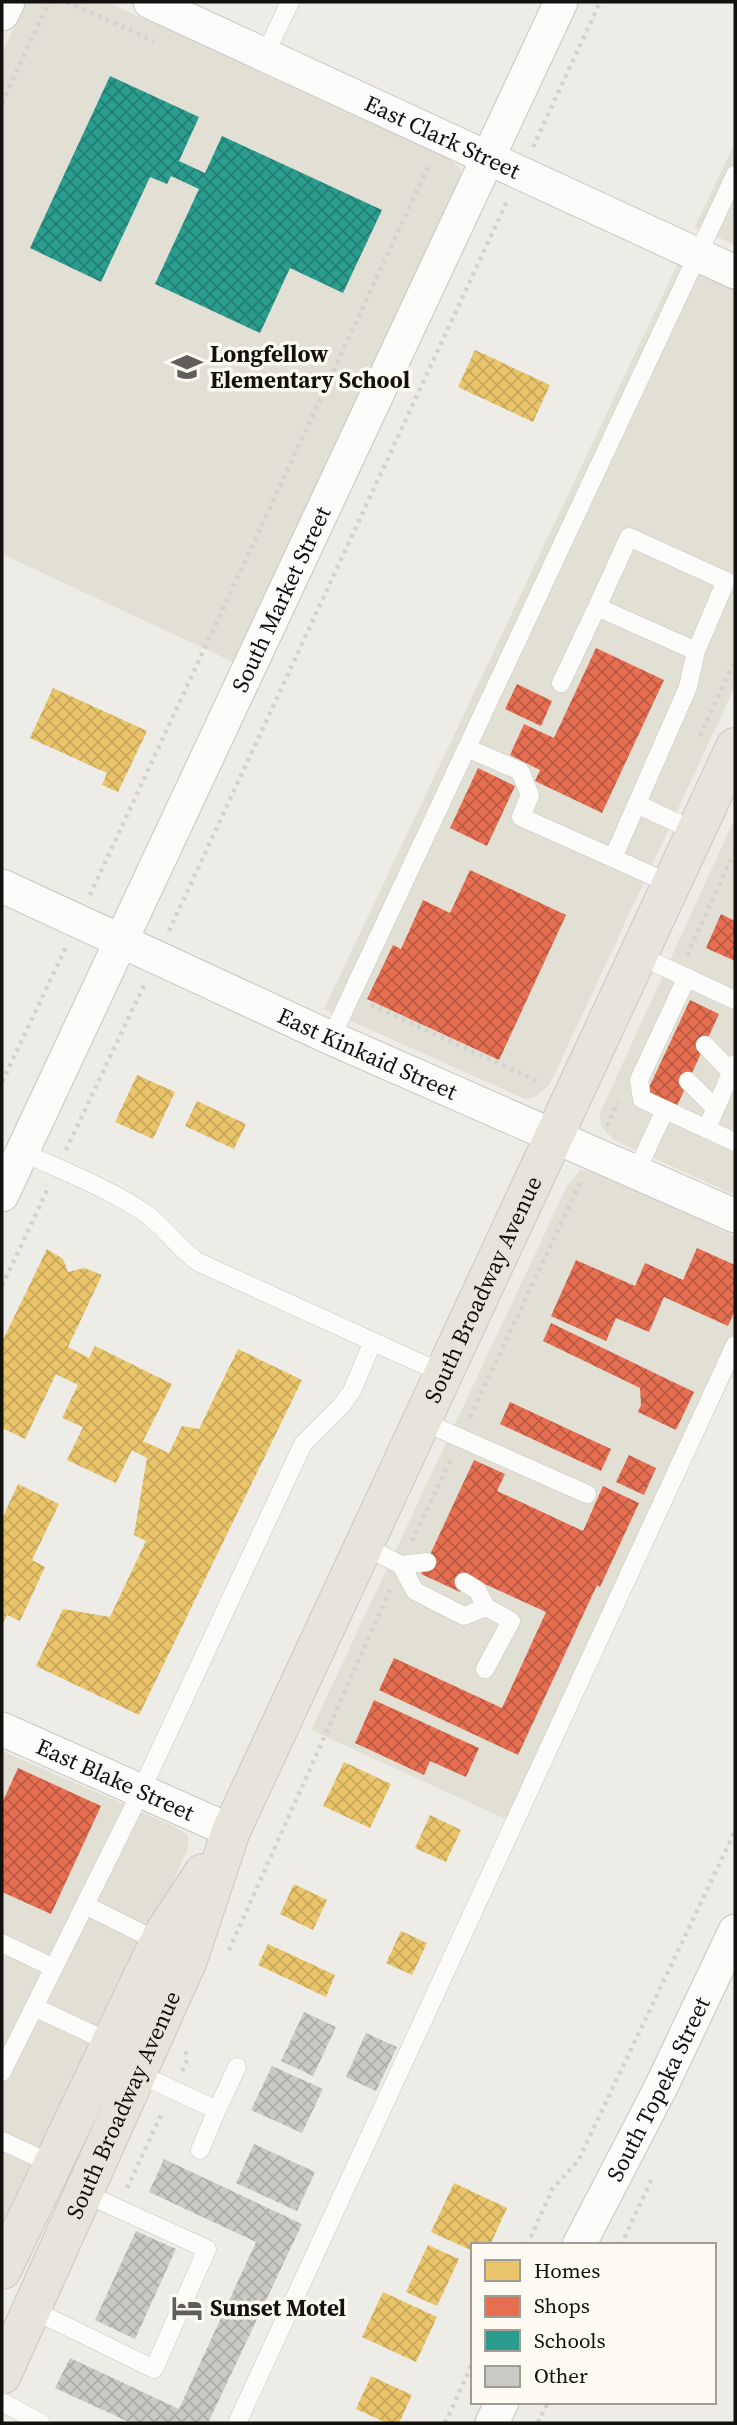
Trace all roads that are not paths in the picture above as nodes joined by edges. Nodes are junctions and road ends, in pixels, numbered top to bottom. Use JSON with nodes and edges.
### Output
{"nodes":[{"id":1,"x":8,"y":2,"type":"edge"},
{"id":2,"x":150,"y":2,"type":"edge"},
{"id":3,"x":290,"y":2,"type":"edge"},
{"id":4,"x":561,"y":2,"type":"edge"},
{"id":5,"x":2,"y":14,"type":"edge"},
{"id":6,"x":265,"y":55,"type":"junction"},
{"id":7,"x":488,"y":157,"type":"junction"},
{"id":8,"x":735,"y":175,"type":"edge"},
{"id":9,"x":698,"y":255,"type":"junction"},
{"id":10,"x":735,"y":272,"type":"edge"},
{"id":11,"x":731,"y":582,"type":"edge"},
{"id":12,"x":597,"y":607,"type":"junction"},
{"id":13,"x":696,"y":651,"type":"junction"},
{"id":14,"x":561,"y":683,"type":"dead end"},
{"id":15,"x":467,"y":748,"type":"junction"},
{"id":16,"x":732,"y":765,"type":"edge"},
{"id":17,"x":637,"y":804,"type":"junction"},
{"id":18,"x":696,"y":832,"type":"junction"},
{"id":19,"x":613,"y":858,"type":"junction"},
{"id":20,"x":671,"y":884,"type":"junction"},
{"id":21,"x":2,"y":886,"type":"edge"},
{"id":22,"x":121,"y":940,"type":"junction"},
{"id":23,"x":638,"y":955,"type":"junction"},
{"id":24,"x":682,"y":975,"type":"junction"},
{"id":25,"x":735,"y":1000,"type":"edge"},
{"id":26,"x":331,"y":1038,"type":"junction"},
{"id":27,"x":705,"y":1045,"type":"dead end"},
{"id":28,"x":733,"y":1068,"type":"edge"},
{"id":29,"x":688,"y":1082,"type":"dead end"},
{"id":30,"x":715,"y":1108,"type":"junction"},
{"id":31,"x":665,"y":1110,"type":"junction"},
{"id":32,"x":707,"y":1128,"type":"junction"},
{"id":33,"x":556,"y":1136,"type":"junction"},
{"id":34,"x":735,"y":1142,"type":"edge"},
{"id":35,"x":22,"y":1152,"type":"junction"},
{"id":36,"x":636,"y":1172,"type":"junction"},
{"id":37,"x":2,"y":1195,"type":"edge"},
{"id":38,"x":735,"y":1216,"type":"edge"},
{"id":39,"x":373,"y":1342,"type":"junction"},
{"id":40,"x":735,"y":1345,"type":"edge"},
{"id":41,"x":444,"y":1374,"type":"junction"},
{"id":42,"x":422,"y":1421,"type":"junction"},
{"id":43,"x":587,"y":1494,"type":"dead end"},
{"id":44,"x":365,"y":1546,"type":"junction"},
{"id":45,"x":426,"y":1562,"type":"dead end"},
{"id":46,"x":401,"y":1565,"type":"junction"},
{"id":47,"x":464,"y":1583,"type":"dead end"},
{"id":48,"x":486,"y":1607,"type":"junction"},
{"id":49,"x":485,"y":1669,"type":"dead end"},
{"id":50,"x":2,"y":1729,"type":"edge"},
{"id":51,"x":141,"y":1789,"type":"junction"},
{"id":52,"x":231,"y":1830,"type":"junction"},
{"id":53,"x":85,"y":1905,"type":"junction"},
{"id":54,"x":735,"y":1931,"type":"edge"},
{"id":55,"x":159,"y":1942,"type":"junction"},
{"id":56,"x":2,"y":1943,"type":"edge"},
{"id":57,"x":54,"y":1968,"type":"junction"},
{"id":58,"x":34,"y":2007,"type":"junction"},
{"id":59,"x":111,"y":2043,"type":"junction"},
{"id":60,"x":237,"y":2067,"type":"dead end"},
{"id":61,"x":2,"y":2072,"type":"edge"},
{"id":62,"x":137,"y":2073,"type":"junction"},
{"id":63,"x":217,"y":2110,"type":"junction"},
{"id":64,"x":2,"y":2141,"type":"edge"},
{"id":65,"x":200,"y":2150,"type":"dead end"},
{"id":66,"x":52,"y":2164,"type":"junction"},
{"id":67,"x":100,"y":2201,"type":"junction"},
{"id":68,"x":580,"y":2243,"type":"edge"},
{"id":69,"x":2,"y":2270,"type":"edge"},
{"id":70,"x":31,"y":2309,"type":"junction"},
{"id":71,"x":2,"y":2375,"type":"edge"},
{"id":72,"x":2,"y":2402,"type":"edge"},
{"id":73,"x":501,"y":2404,"type":"edge"},
{"id":74,"x":41,"y":2423,"type":"edge"},
{"id":75,"x":237,"y":2423,"type":"edge"},
{"id":76,"x":492,"y":2423,"type":"edge"}],
"edges":[{"from":1,"to":5,"type":"street"},
{"from":2,"to":6,"type":"street","name":"East Clark Street"},
{"from":3,"to":6,"type":"lane"},
{"from":4,"to":7,"type":"street","name":"South Market Street"},
{"from":6,"to":7,"type":"street","name":"East Clark Street"},
{"from":7,"to":9,"type":"street","name":"East Clark Street"},
{"from":7,"to":22,"type":"street","name":"South Market Street"},
{"from":8,"to":9,"type":"lane"},
{"from":9,"to":10,"type":"street","name":"East Clark Street"},
{"from":9,"to":15,"type":"lane"},
{"from":11,"to":12,"type":"lane"},
{"from":11,"to":13,"type":"lane"},
{"from":12,"to":13,"type":"lane"},
{"from":12,"to":14,"type":"lane"},
{"from":13,"to":17,"type":"lane"},
{"from":15,"to":19,"type":"lane"},
{"from":15,"to":26,"type":"lane"},
{"from":16,"to":18,"type":"main road","name":"South Broadway Avenue"},
{"from":17,"to":18,"type":"lane"},
{"from":17,"to":19,"type":"lane"},
{"from":18,"to":20,"type":"main road","name":"South Broadway Avenue"},
{"from":19,"to":20,"type":"lane"},
{"from":20,"to":23,"type":"main road","name":"South Broadway Avenue"},
{"from":21,"to":22,"type":"street","name":"East Kinkaid Street"},
{"from":22,"to":26,"type":"street","name":"East Kinkaid Street"},
{"from":22,"to":35,"type":"street","name":"South Market Street"},
{"from":23,"to":24,"type":"lane"},
{"from":23,"to":33,"type":"main road","name":"South Broadway Avenue"},
{"from":24,"to":25,"type":"lane"},
{"from":24,"to":31,"type":"lane"},
{"from":26,"to":33,"type":"street","name":"East Kinkaid Street"},
{"from":27,"to":28,"type":"lane"},
{"from":28,"to":30,"type":"lane"},
{"from":29,"to":30,"type":"lane"},
{"from":30,"to":32,"type":"lane"},
{"from":31,"to":32,"type":"lane"},
{"from":31,"to":36,"type":"lane"},
{"from":32,"to":34,"type":"lane"},
{"from":33,"to":36,"type":"street","name":"East Kinkaid Street"},
{"from":33,"to":41,"type":"main road","name":"South Broadway Avenue"},
{"from":35,"to":37,"type":"street","name":"South Market Street"},
{"from":35,"to":39,"type":"lane"},
{"from":36,"to":38,"type":"street","name":"East Kinkaid Street"},
{"from":39,"to":41,"type":"lane"},
{"from":39,"to":51,"type":"lane"},
{"from":40,"to":75,"type":"lane"},
{"from":41,"to":42,"type":"main road","name":"South Broadway Avenue"},
{"from":42,"to":43,"type":"lane"},
{"from":42,"to":44,"type":"main road","name":"South Broadway Avenue"},
{"from":44,"to":46,"type":"lane"},
{"from":44,"to":52,"type":"main road","name":"South Broadway Avenue"},
{"from":45,"to":46,"type":"lane"},
{"from":46,"to":48,"type":"lane"},
{"from":47,"to":48,"type":"lane"},
{"from":48,"to":49,"type":"lane"},
{"from":50,"to":51,"type":"street","name":"East Blake Street"},
{"from":51,"to":52,"type":"street","name":"East Blake Street"},
{"from":51,"to":53,"type":"lane"},
{"from":52,"to":55,"type":"main road","name":"South Broadway Avenue"},
{"from":52,"to":62,"type":"main road","name":"South Broadway Avenue"},
{"from":53,"to":55,"type":"lane"},
{"from":53,"to":57,"type":"lane"},
{"from":54,"to":68,"type":"street","name":"South Topeka Street"},
{"from":55,"to":59,"type":"main road","name":"South Broadway Avenue"},
{"from":56,"to":57,"type":"lane"},
{"from":57,"to":58,"type":"lane"},
{"from":58,"to":59,"type":"lane"},
{"from":58,"to":61,"type":"lane"},
{"from":59,"to":66,"type":"main road","name":"South Broadway Avenue"},
{"from":60,"to":63,"type":"lane"},
{"from":62,"to":63,"type":"lane"},
{"from":62,"to":67,"type":"main road","name":"South Broadway Avenue"},
{"from":63,"to":65,"type":"lane"},
{"from":64,"to":66,"type":"lane"},
{"from":66,"to":69,"type":"main road","name":"South Broadway Avenue"},
{"from":67,"to":70,"type":"main road","name":"South Broadway Avenue"},
{"from":67,"to":70,"type":"lane"},
{"from":70,"to":71,"type":"main road","name":"South Broadway Avenue"},
{"from":72,"to":74,"type":"lane"},
{"from":73,"to":76,"type":"street"}]}
